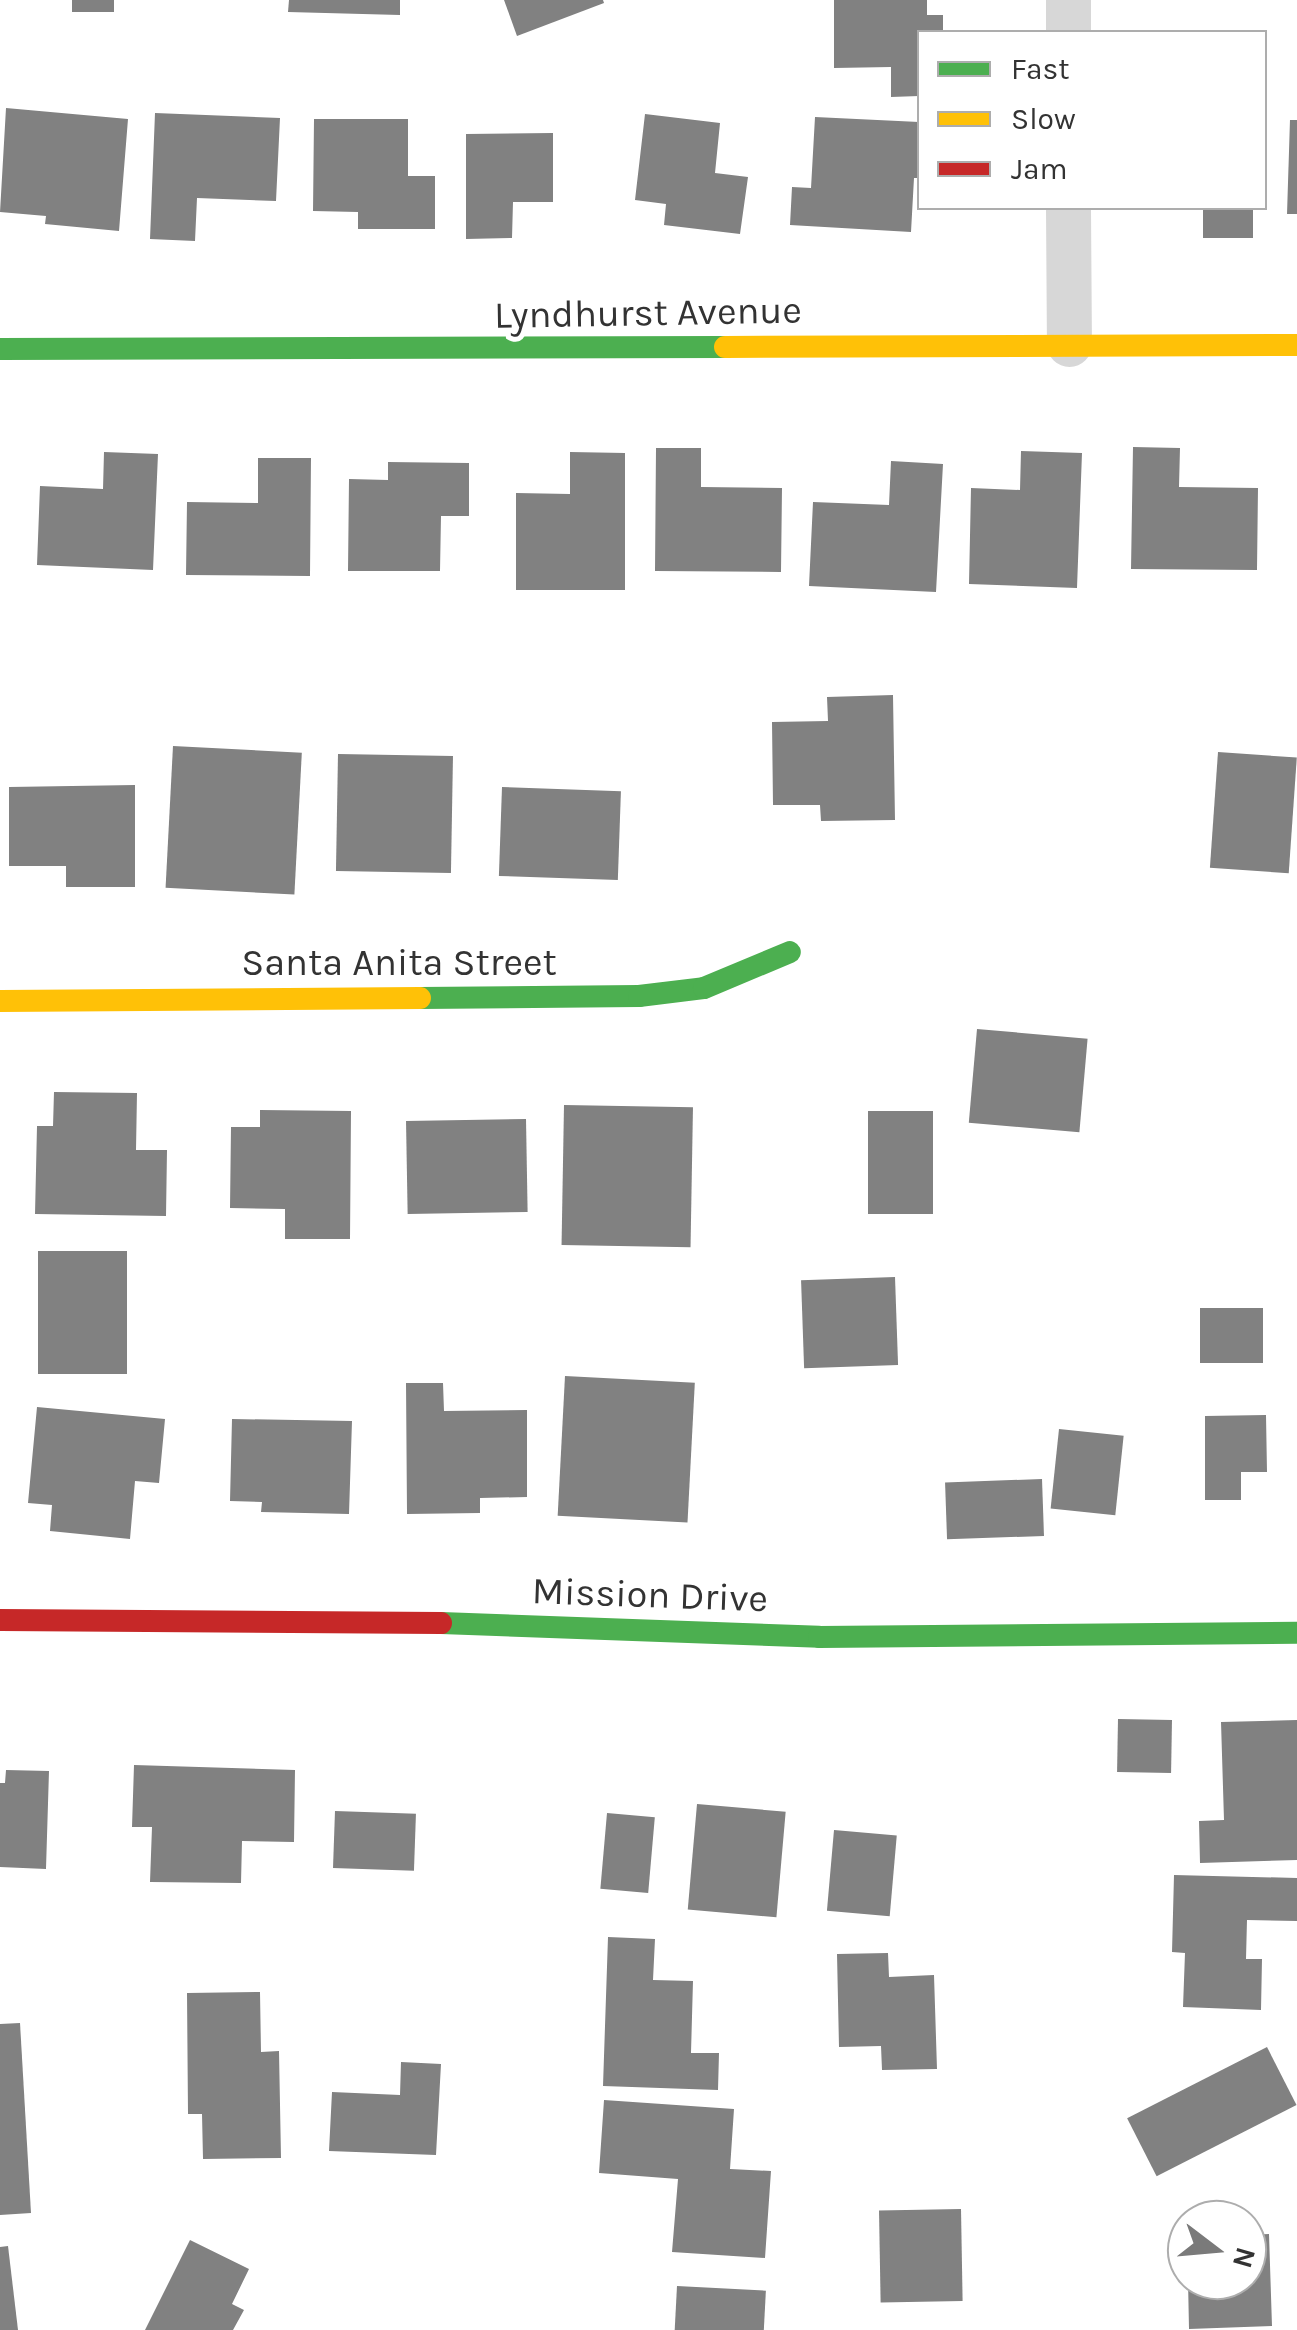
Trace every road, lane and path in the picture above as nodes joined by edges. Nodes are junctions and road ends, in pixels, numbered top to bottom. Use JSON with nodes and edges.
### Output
{"nodes":[{"id":1,"x":1068,"y":0,"type":"edge"},
{"id":2,"x":1068,"y":30,"type":"edge"},
{"id":3,"x":1068,"y":210,"type":"edge"},
{"id":4,"x":1068,"y":344,"type":"junction"},
{"id":5,"x":1297,"y":344,"type":"edge"},
{"id":6,"x":0,"y":349,"type":"edge"},
{"id":7,"x":790,"y":952,"type":"dead end"},
{"id":8,"x":0,"y":1001,"type":"edge"},
{"id":9,"x":0,"y":1620,"type":"edge"},
{"id":10,"x":1297,"y":1633,"type":"edge"}],
"edges":[{"from":1,"to":2,"type":"street"},
{"from":3,"to":4,"type":"street"},
{"from":4,"to":5,"type":"street","name":"Lyndhurst Avenue"},
{"from":4,"to":6,"type":"street","name":"Lyndhurst Avenue"},
{"from":7,"to":8,"type":"street","name":"Santa Anita Street"},
{"from":9,"to":10,"type":"street","name":"Mission Drive"}]}
